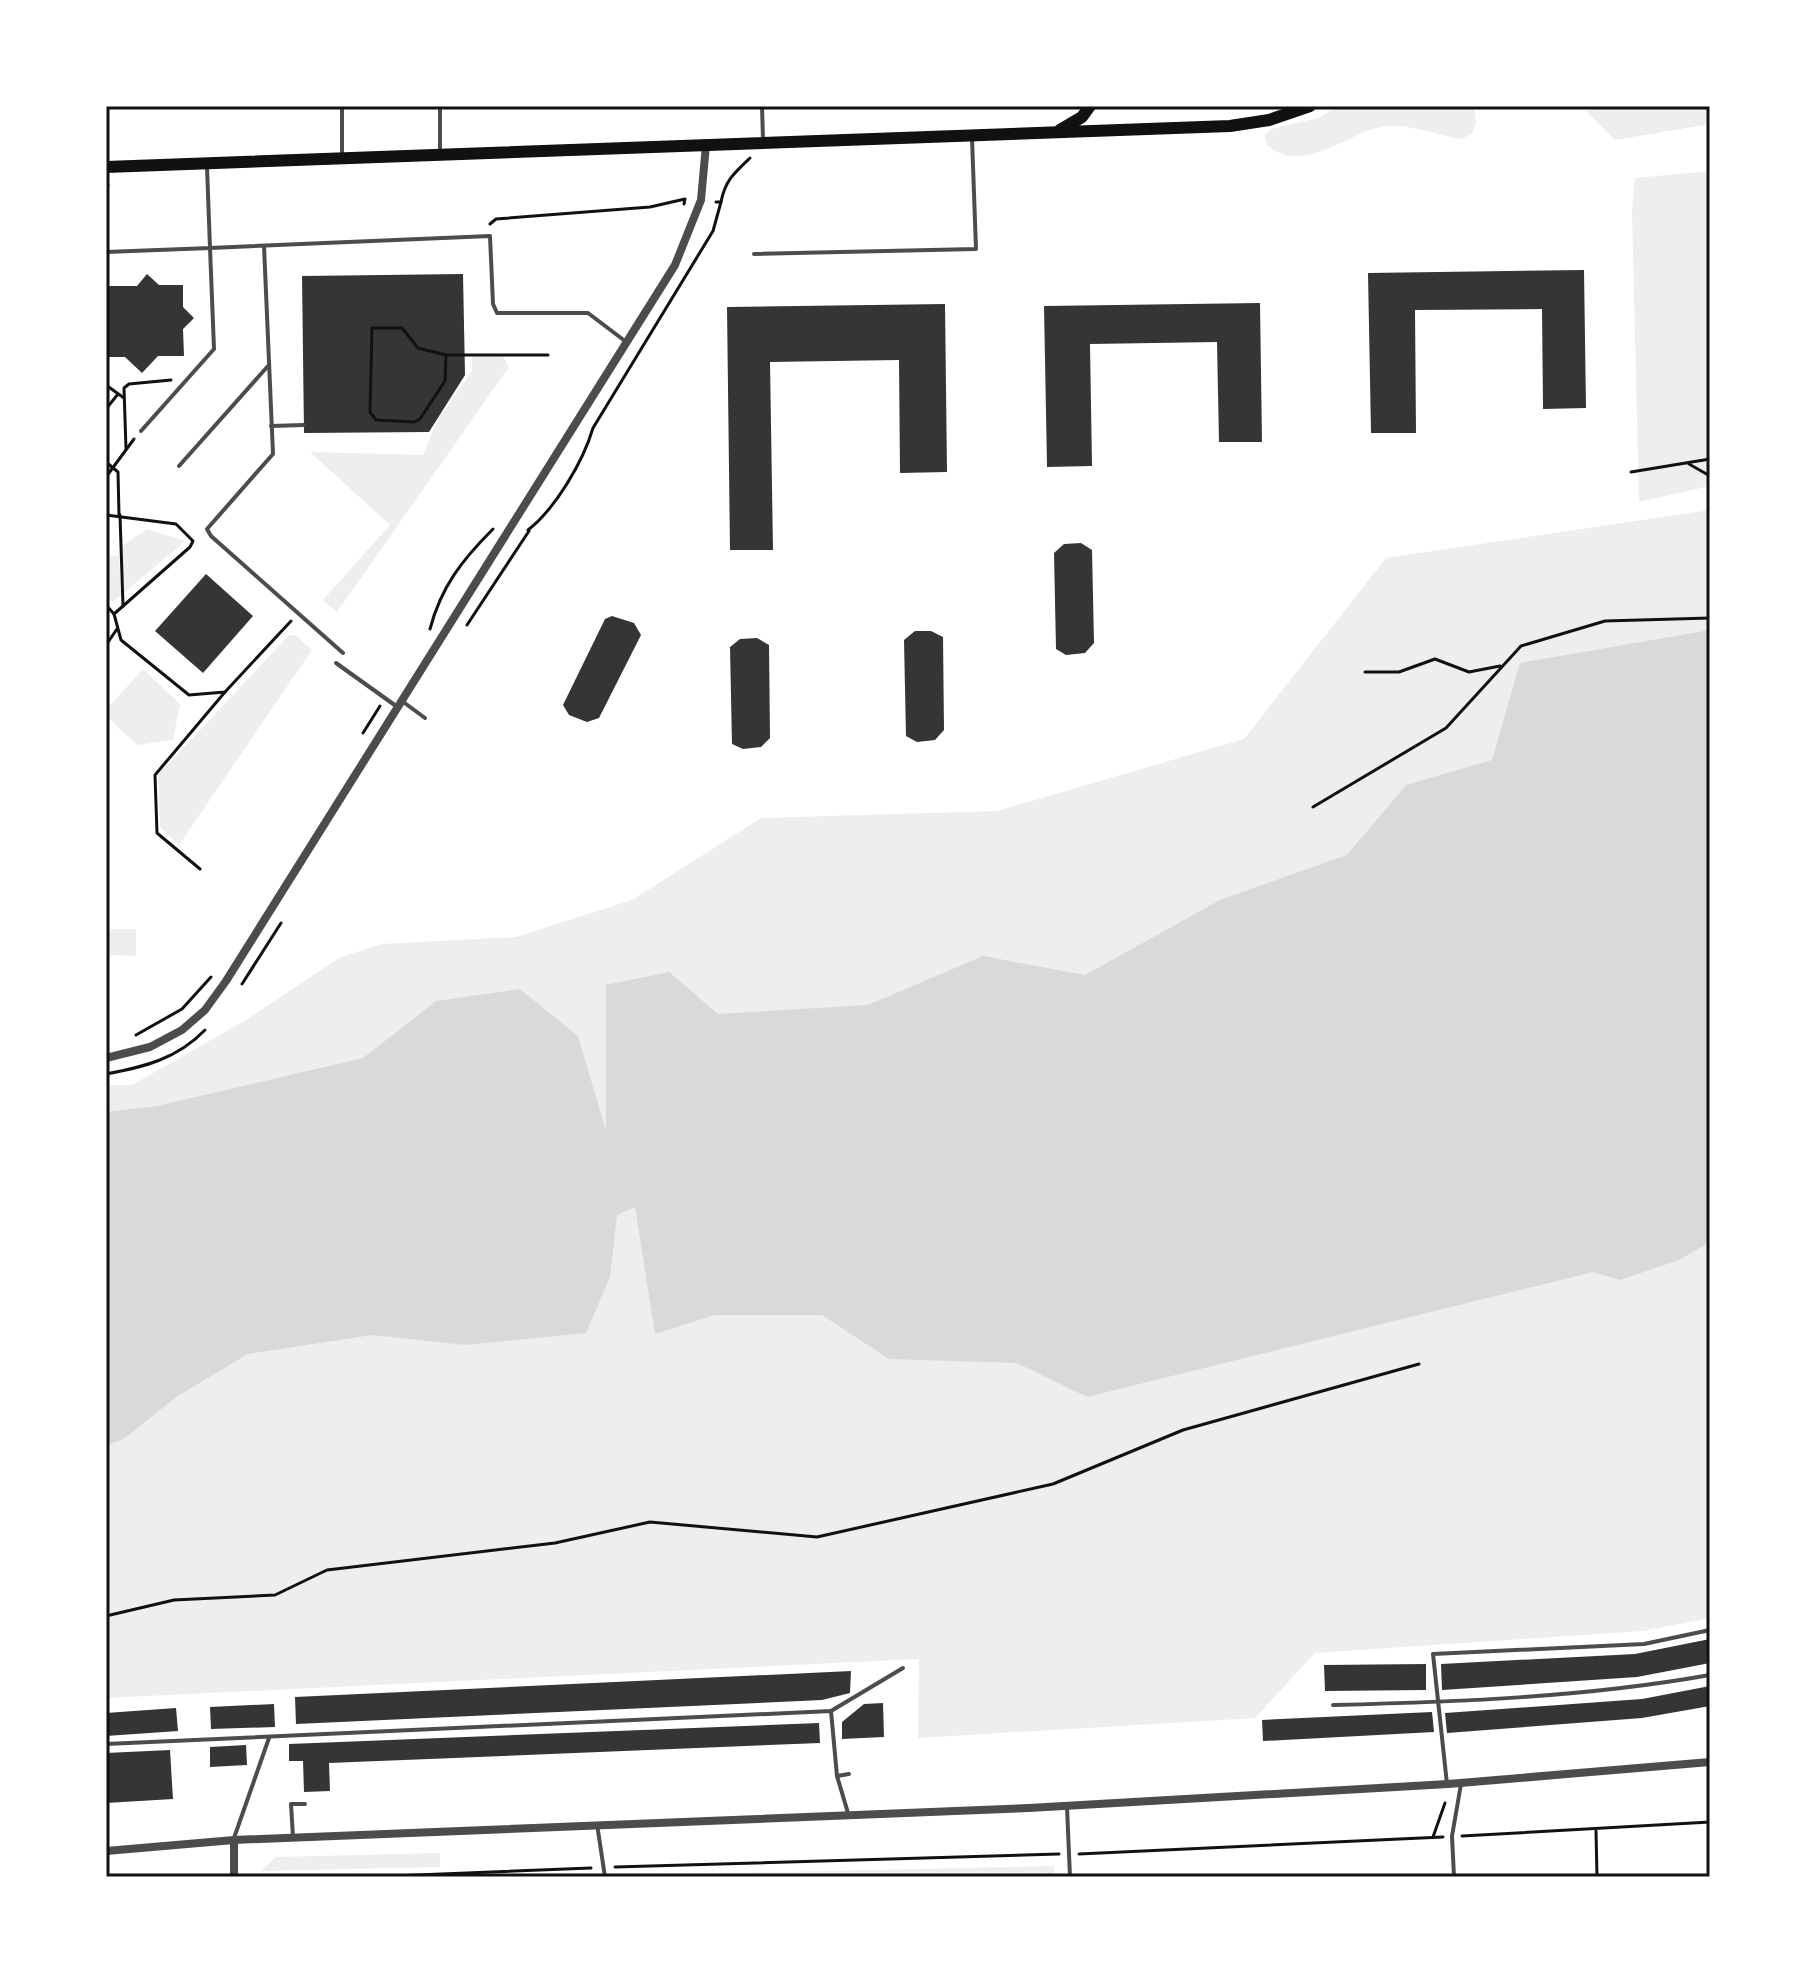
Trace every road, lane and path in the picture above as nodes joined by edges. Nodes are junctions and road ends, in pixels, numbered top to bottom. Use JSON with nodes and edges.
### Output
{"nodes":[{"id":1,"x":342,"y":106,"type":"edge"},
{"id":2,"x":440,"y":106,"type":"edge"},
{"id":3,"x":762,"y":106,"type":"edge"},
{"id":4,"x":1090,"y":106,"type":"edge"},
{"id":5,"x":1310,"y":106,"type":"edge"},
{"id":6,"x":1054,"y":132,"type":"junction"},
{"id":7,"x":971,"y":135,"type":"junction"},
{"id":8,"x":763,"y":144,"type":"junction"},
{"id":9,"x":706,"y":145,"type":"junction"},
{"id":10,"x":440,"y":155,"type":"junction"},
{"id":11,"x":342,"y":159,"type":"junction"},
{"id":12,"x":207,"y":163,"type":"junction"},
{"id":13,"x":106,"y":167,"type":"edge"},
{"id":14,"x":683,"y":211,"type":"dead end"},
{"id":15,"x":490,"y":236,"type":"junction"},
{"id":16,"x":264,"y":246,"type":"junction"},
{"id":17,"x":210,"y":248,"type":"junction"},
{"id":18,"x":106,"y":252,"type":"edge"},
{"id":19,"x":754,"y":254,"type":"dead end"},
{"id":20,"x":627,"y":342,"type":"junction"},
{"id":21,"x":446,"y":355,"type":"junction"},
{"id":22,"x":548,"y":355,"type":"dead end"},
{"id":23,"x":269,"y":365,"type":"junction"},
{"id":24,"x":187,"y":379,"type":"junction"},
{"id":25,"x":106,"y":385,"type":"edge"},
{"id":26,"x":118,"y":394,"type":"junction"},
{"id":27,"x":124,"y":398,"type":"junction"},
{"id":28,"x":106,"y":409,"type":"edge"},
{"id":29,"x":304,"y":425,"type":"dead end"},
{"id":30,"x":271,"y":426,"type":"junction"},
{"id":31,"x":141,"y":431,"type":"joint"},
{"id":32,"x":126,"y":449,"type":"junction"},
{"id":33,"x":1710,"y":459,"type":"edge"},
{"id":34,"x":106,"y":462,"type":"edge"},
{"id":35,"x":1687,"y":463,"type":"junction"},
{"id":36,"x":179,"y":466,"type":"dead end"},
{"id":37,"x":114,"y":469,"type":"junction"},
{"id":38,"x":1631,"y":472,"type":"dead end"},
{"id":39,"x":1710,"y":476,"type":"edge"},
{"id":40,"x":106,"y":477,"type":"edge"},
{"id":41,"x":106,"y":515,"type":"edge"},
{"id":42,"x":119,"y":515,"type":"junction"},
{"id":43,"x":499,"y":519,"type":"dead end"},
{"id":44,"x":523,"y":528,"type":"dead end"},
{"id":45,"x":106,"y":605,"type":"edge"},
{"id":46,"x":123,"y":606,"type":"junction"},
{"id":47,"x":114,"y":614,"type":"junction"},
{"id":48,"x":298,"y":614,"type":"junction"},
{"id":49,"x":1710,"y":618,"type":"edge"},
{"id":50,"x":117,"y":628,"type":"junction"},
{"id":51,"x":429,"y":631,"type":"dead end"},
{"id":52,"x":106,"y":645,"type":"edge"},
{"id":53,"x":343,"y":653,"type":"dead end"},
{"id":54,"x":336,"y":663,"type":"dead end"},
{"id":55,"x":1503,"y":666,"type":"junction"},
{"id":56,"x":1365,"y":672,"type":"dead end"},
{"id":57,"x":225,"y":692,"type":"junction"},
{"id":58,"x":385,"y":698,"type":"junction"},
{"id":59,"x":398,"y":702,"type":"junction"},
{"id":60,"x":425,"y":718,"type":"dead end"},
{"id":61,"x":360,"y":738,"type":"dead end"},
{"id":62,"x":1313,"y":807,"type":"dead end"},
{"id":63,"x":200,"y":869,"type":"dead end"},
{"id":64,"x":218,"y":969,"type":"dead end"},
{"id":65,"x":126,"y":1039,"type":"dead end"},
{"id":66,"x":106,"y":1058,"type":"edge"},
{"id":67,"x":1419,"y":1364,"type":"dead end"},
{"id":68,"x":106,"y":1616,"type":"edge"},
{"id":69,"x":1710,"y":1630,"type":"edge"},
{"id":70,"x":903,"y":1668,"type":"dead end"},
{"id":71,"x":1710,"y":1675,"type":"edge"},
{"id":72,"x":1436,"y":1702,"type":"junction"},
{"id":73,"x":1333,"y":1705,"type":"dead end"},
{"id":74,"x":831,"y":1711,"type":"junction"},
{"id":75,"x":269,"y":1738,"type":"junction"},
{"id":76,"x":106,"y":1744,"type":"edge"},
{"id":77,"x":1710,"y":1762,"type":"edge"},
{"id":78,"x":849,"y":1774,"type":"dead end"},
{"id":79,"x":837,"y":1776,"type":"junction"},
{"id":80,"x":1461,"y":1783,"type":"junction"},
{"id":81,"x":1448,"y":1784,"type":"junction"},
{"id":82,"x":305,"y":1804,"type":"dead end"},
{"id":83,"x":1067,"y":1805,"type":"junction"},
{"id":84,"x":849,"y":1816,"type":"junction"},
{"id":85,"x":1710,"y":1822,"type":"edge"},
{"id":86,"x":597,"y":1824,"type":"junction"},
{"id":87,"x":1596,"y":1831,"type":"junction"},
{"id":88,"x":1452,"y":1836,"type":"junction"},
{"id":89,"x":294,"y":1839,"type":"junction"},
{"id":90,"x":234,"y":1840,"type":"junction"},
{"id":91,"x":106,"y":1851,"type":"edge"},
{"id":92,"x":1069,"y":1854,"type":"junction"},
{"id":93,"x":603,"y":1868,"type":"junction"},
{"id":94,"x":200,"y":1877,"type":"edge"},
{"id":95,"x":212,"y":1877,"type":"edge"},
{"id":96,"x":234,"y":1877,"type":"edge"},
{"id":97,"x":367,"y":1877,"type":"edge"},
{"id":98,"x":605,"y":1877,"type":"edge"},
{"id":99,"x":1070,"y":1877,"type":"edge"},
{"id":100,"x":1454,"y":1877,"type":"edge"},
{"id":101,"x":1597,"y":1877,"type":"edge"}],
"edges":[{"from":1,"to":11,"type":"lane"},
{"from":2,"to":10,"type":"lane"},
{"from":3,"to":8,"type":"lane"},
{"from":4,"to":6,"type":"main road"},
{"from":5,"to":6,"type":"main road"},
{"from":6,"to":7,"type":"main road"},
{"from":7,"to":8,"type":"main road"},
{"from":7,"to":19,"type":"lane"},
{"from":8,"to":9,"type":"main road"},
{"from":8,"to":44,"type":"path"},
{"from":9,"to":10,"type":"main road"},
{"from":9,"to":20,"type":"street"},
{"from":10,"to":11,"type":"main road"},
{"from":11,"to":12,"type":"main road"},
{"from":12,"to":13,"type":"main road"},
{"from":12,"to":17,"type":"lane"},
{"from":14,"to":15,"type":"path"},
{"from":15,"to":16,"type":"lane"},
{"from":15,"to":20,"type":"lane"},
{"from":16,"to":17,"type":"lane"},
{"from":16,"to":23,"type":"lane"},
{"from":17,"to":18,"type":"lane"},
{"from":17,"to":24,"type":"lane"},
{"from":20,"to":59,"type":"street"},
{"from":21,"to":21,"type":"path"},
{"from":21,"to":22,"type":"path"},
{"from":23,"to":30,"type":"lane"},
{"from":23,"to":36,"type":"lane"},
{"from":24,"to":27,"type":"path"},
{"from":24,"to":31,"type":"lane"},
{"from":25,"to":26,"type":"path"},
{"from":26,"to":27,"type":"path"},
{"from":26,"to":28,"type":"path"},
{"from":27,"to":32,"type":"path"},
{"from":29,"to":30,"type":"lane"},
{"from":30,"to":48,"type":"lane"},
{"from":31,"to":32,"type":"path"},
{"from":32,"to":37,"type":"path"},
{"from":33,"to":35,"type":"path"},
{"from":34,"to":37,"type":"path"},
{"from":35,"to":38,"type":"path"},
{"from":35,"to":39,"type":"path"},
{"from":37,"to":40,"type":"path"},
{"from":37,"to":42,"type":"path"},
{"from":41,"to":42,"type":"path"},
{"from":42,"to":46,"type":"path"},
{"from":42,"to":46,"type":"path"},
{"from":43,"to":51,"type":"path"},
{"from":45,"to":47,"type":"path"},
{"from":46,"to":47,"type":"path"},
{"from":47,"to":50,"type":"path"},
{"from":48,"to":53,"type":"lane"},
{"from":48,"to":57,"type":"path"},
{"from":49,"to":55,"type":"path"},
{"from":50,"to":52,"type":"path"},
{"from":50,"to":57,"type":"path"},
{"from":54,"to":58,"type":"lane"},
{"from":55,"to":56,"type":"path"},
{"from":55,"to":62,"type":"path"},
{"from":57,"to":63,"type":"path"},
{"from":58,"to":59,"type":"lane"},
{"from":58,"to":61,"type":"path"},
{"from":59,"to":60,"type":"lane"},
{"from":59,"to":66,"type":"street"},
{"from":64,"to":65,"type":"path"},
{"from":67,"to":68,"type":"path"},
{"from":69,"to":72,"type":"lane"},
{"from":70,"to":74,"type":"lane"},
{"from":71,"to":72,"type":"lane"},
{"from":72,"to":73,"type":"lane"},
{"from":72,"to":81,"type":"lane"},
{"from":74,"to":75,"type":"lane"},
{"from":74,"to":79,"type":"lane"},
{"from":75,"to":76,"type":"lane"},
{"from":75,"to":90,"type":"lane"},
{"from":77,"to":80,"type":"street"},
{"from":78,"to":79,"type":"lane"},
{"from":79,"to":84,"type":"lane"},
{"from":80,"to":81,"type":"street"},
{"from":80,"to":88,"type":"lane"},
{"from":81,"to":83,"type":"street"},
{"from":82,"to":89,"type":"lane"},
{"from":83,"to":84,"type":"street"},
{"from":83,"to":92,"type":"lane"},
{"from":84,"to":86,"type":"street"},
{"from":85,"to":87,"type":"path"},
{"from":86,"to":89,"type":"street"},
{"from":86,"to":93,"type":"lane"},
{"from":87,"to":88,"type":"path"},
{"from":87,"to":101,"type":"path"},
{"from":88,"to":92,"type":"path"},
{"from":88,"to":100,"type":"lane"},
{"from":89,"to":90,"type":"street"},
{"from":90,"to":91,"type":"street"},
{"from":90,"to":96,"type":"street"},
{"from":92,"to":93,"type":"path"},
{"from":92,"to":99,"type":"lane"},
{"from":93,"to":97,"type":"path"},
{"from":93,"to":98,"type":"lane"},
{"from":94,"to":95,"type":"path"}]}
